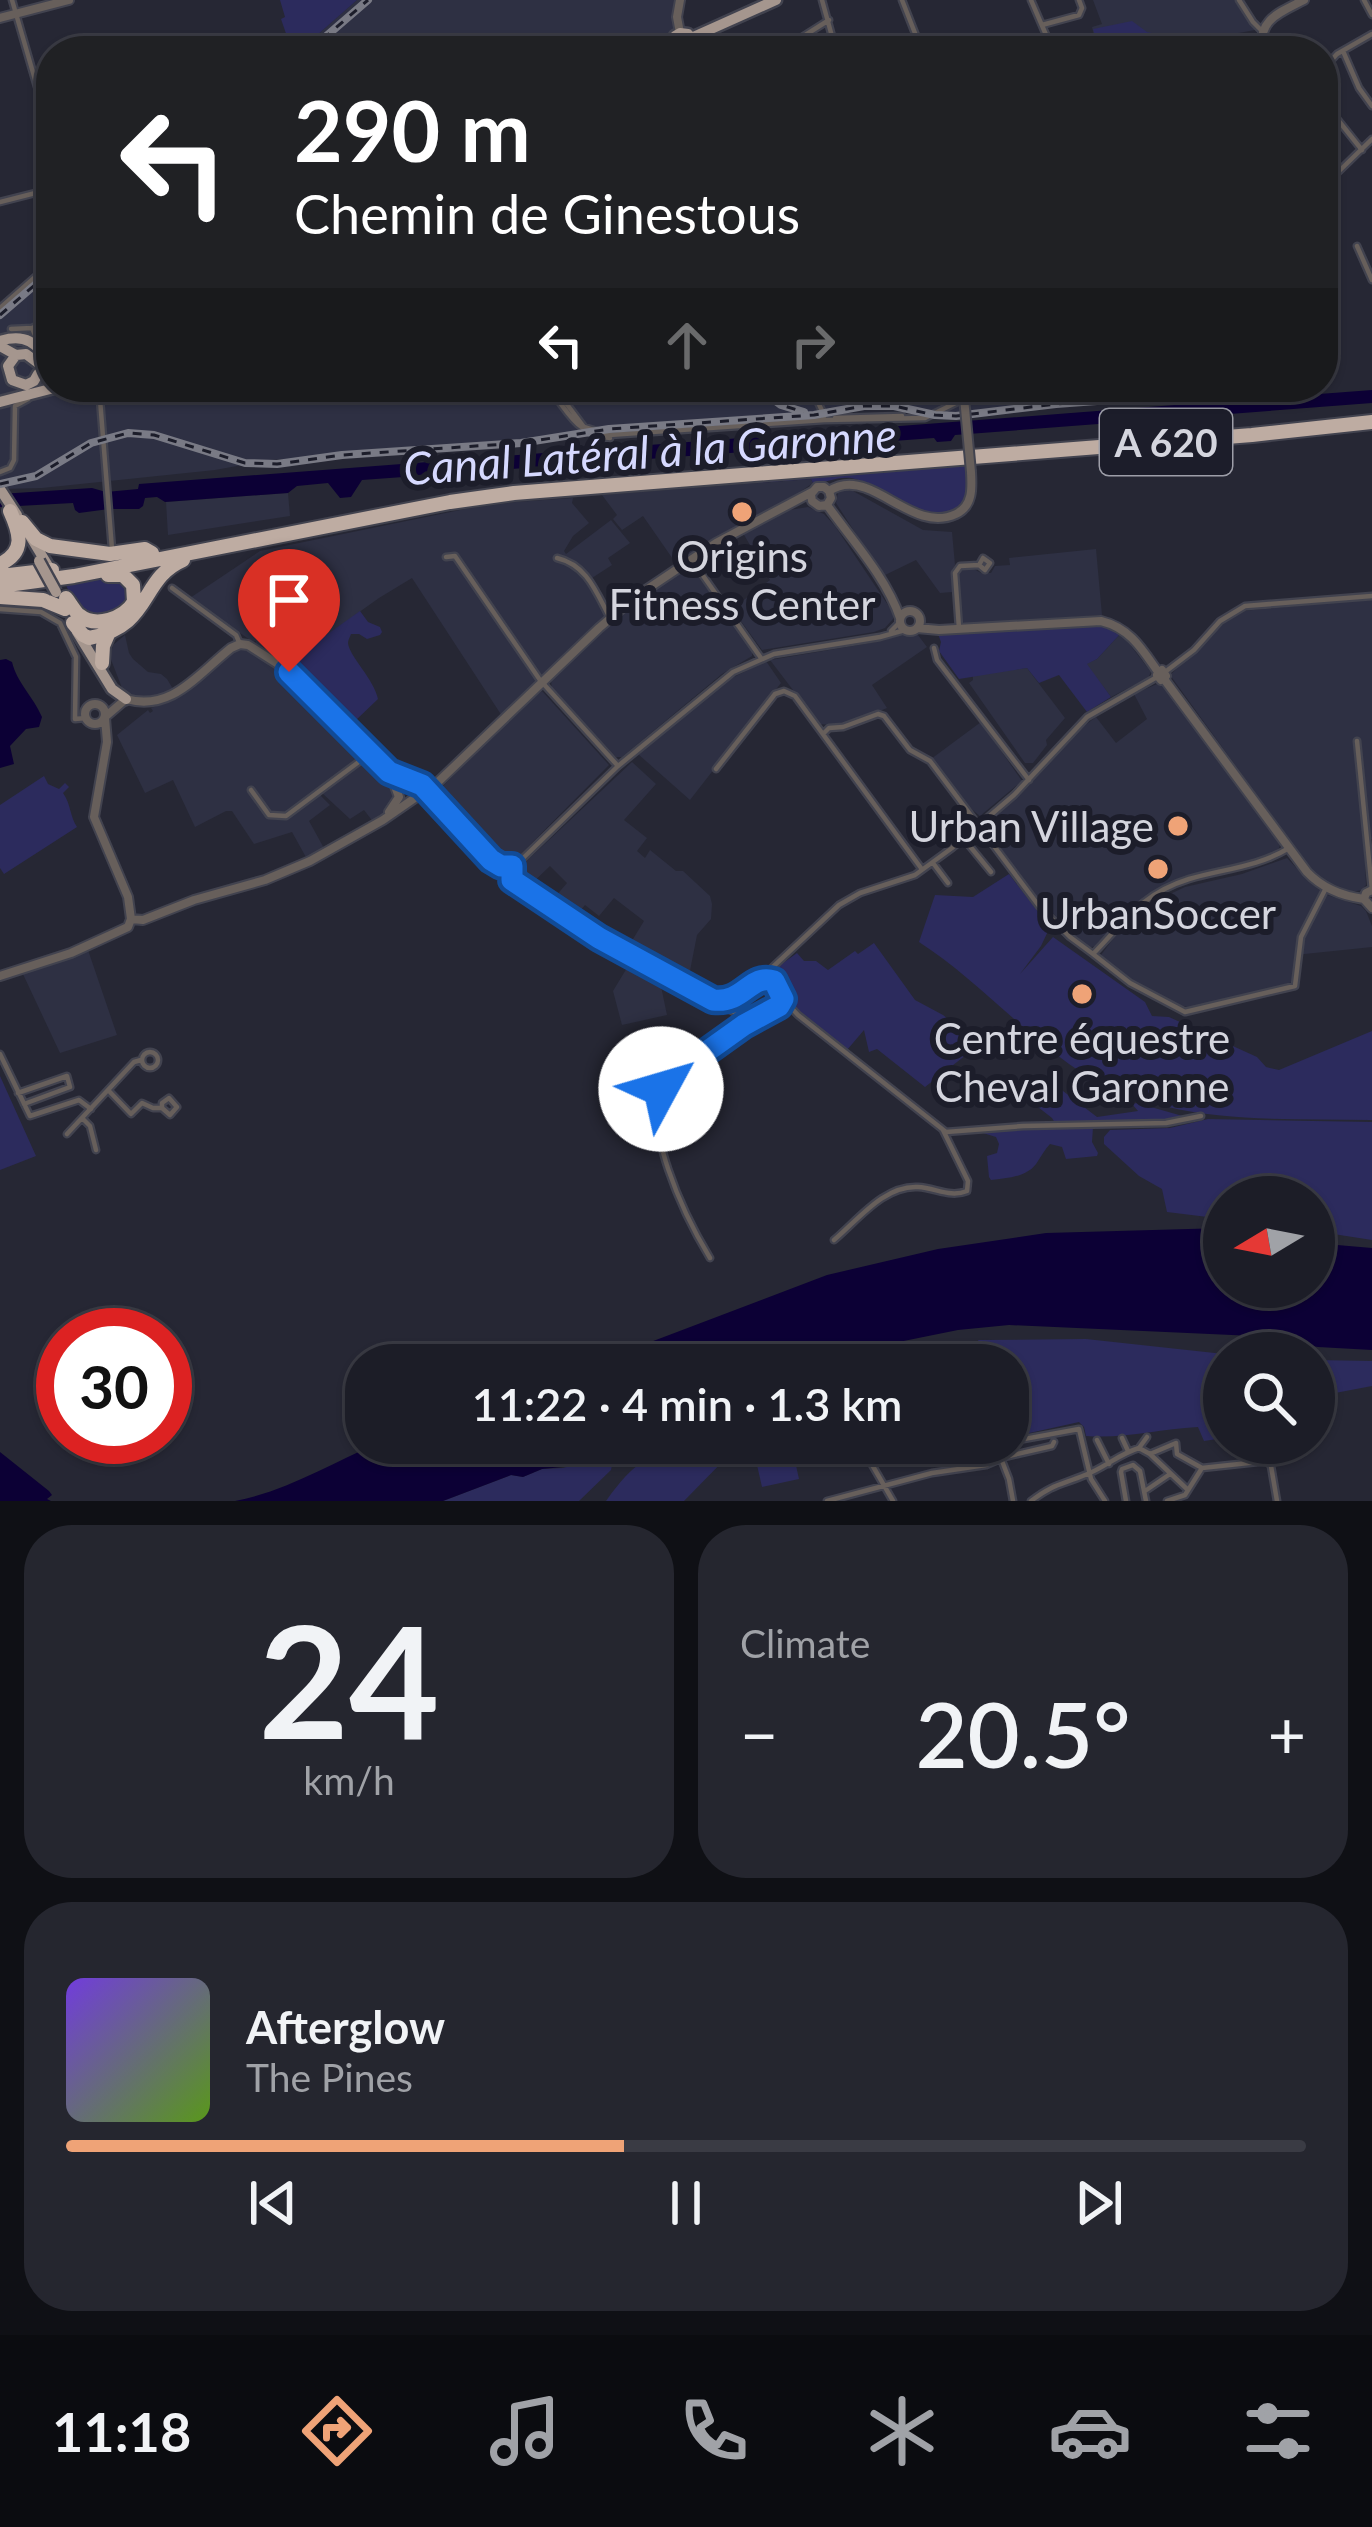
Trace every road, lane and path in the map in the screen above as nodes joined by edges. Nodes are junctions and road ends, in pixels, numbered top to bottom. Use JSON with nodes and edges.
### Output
{"nodes":[{"id":1,"x":12,"y":0,"type":"edge"},
{"id":2,"x":69,"y":0,"type":"edge"},
{"id":3,"x":680,"y":0,"type":"edge"},
{"id":4,"x":776,"y":0,"type":"edge"},
{"id":5,"x":821,"y":0,"type":"edge"},
{"id":6,"x":902,"y":0,"type":"edge"},
{"id":7,"x":1030,"y":0,"type":"edge"},
{"id":8,"x":1078,"y":0,"type":"edge"},
{"id":9,"x":1239,"y":0,"type":"edge"},
{"id":10,"x":1304,"y":0,"type":"edge"},
{"id":11,"x":1364,"y":0,"type":"edge"},
{"id":12,"x":16,"y":14,"type":"junction"},
{"id":13,"x":1372,"y":15,"type":"edge"},
{"id":14,"x":0,"y":18,"type":"edge"},
{"id":15,"x":829,"y":20,"type":"junction"},
{"id":16,"x":1042,"y":26,"type":"junction"},
{"id":17,"x":1262,"y":31,"type":"junction"},
{"id":18,"x":1372,"y":34,"type":"edge"},
{"id":19,"x":679,"y":36,"type":"edge"},
{"id":20,"x":702,"y":36,"type":"edge"},
{"id":21,"x":804,"y":36,"type":"edge"},
{"id":22,"x":833,"y":36,"type":"edge"},
{"id":23,"x":916,"y":36,"type":"edge"},
{"id":24,"x":1046,"y":36,"type":"edge"},
{"id":25,"x":1262,"y":36,"type":"edge"},
{"id":26,"x":1343,"y":50,"type":"junction"},
{"id":27,"x":1338,"y":55,"type":"edge"},
{"id":28,"x":36,"y":83,"type":"edge"},
{"id":29,"x":1372,"y":106,"type":"edge"},
{"id":30,"x":1338,"y":120,"type":"edge"},
{"id":31,"x":1372,"y":139,"type":"edge"},
{"id":32,"x":1362,"y":150,"type":"junction"},
{"id":33,"x":1338,"y":170,"type":"edge"},
{"id":34,"x":36,"y":192,"type":"edge"},
{"id":35,"x":0,"y":202,"type":"edge"},
{"id":36,"x":1357,"y":246,"type":"dead end"},
{"id":37,"x":36,"y":276,"type":"edge"},
{"id":38,"x":1372,"y":280,"type":"edge"},
{"id":39,"x":0,"y":308,"type":"edge"},
{"id":40,"x":36,"y":326,"type":"edge"},
{"id":41,"x":10,"y":329,"type":"dead end"},
{"id":42,"x":36,"y":349,"type":"edge"},
{"id":43,"x":36,"y":361,"type":"edge"},
{"id":44,"x":8,"y":370,"type":"edge"},
{"id":45,"x":36,"y":379,"type":"edge"},
{"id":46,"x":0,"y":402,"type":"edge"},
{"id":47,"x":100,"y":402,"type":"edge"},
{"id":48,"x":561,"y":402,"type":"edge"},
{"id":49,"x":818,"y":402,"type":"edge"},
{"id":50,"x":960,"y":402,"type":"edge"},
{"id":51,"x":964,"y":402,"type":"edge"},
{"id":52,"x":1372,"y":418,"type":"edge"},
{"id":53,"x":824,"y":420,"type":"junction"},
{"id":54,"x":0,"y":472,"type":"edge"},
{"id":55,"x":830,"y":490,"type":"junction"},
{"id":56,"x":0,"y":493,"type":"edge"},
{"id":57,"x":813,"y":498,"type":"junction"},
{"id":58,"x":827,"y":505,"type":"junction"},
{"id":59,"x":15,"y":515,"type":"junction"},
{"id":60,"x":214,"y":548,"type":"junction"},
{"id":61,"x":112,"y":549,"type":"dead end"},
{"id":62,"x":152,"y":553,"type":"junction"},
{"id":63,"x":446,"y":557,"type":"dead end"},
{"id":64,"x":557,"y":558,"type":"dead end"},
{"id":65,"x":691,"y":559,"type":"junction"},
{"id":66,"x":43,"y":562,"type":"junction"},
{"id":67,"x":979,"y":565,"type":"dead end"},
{"id":68,"x":2,"y":567,"type":"edge"},
{"id":69,"x":74,"y":576,"type":"junction"},
{"id":70,"x":0,"y":586,"type":"edge"},
{"id":71,"x":172,"y":588,"type":"dead end"},
{"id":72,"x":1372,"y":596,"type":"edge"},
{"id":73,"x":0,"y":597,"type":"edge"},
{"id":74,"x":64,"y":602,"type":"junction"},
{"id":75,"x":0,"y":609,"type":"edge"},
{"id":76,"x":610,"y":618,"type":"junction"},
{"id":77,"x":903,"y":620,"type":"junction"},
{"id":78,"x":918,"y":623,"type":"junction"},
{"id":79,"x":959,"y":628,"type":"junction"},
{"id":80,"x":109,"y":632,"type":"junction"},
{"id":81,"x":89,"y":638,"type":"junction"},
{"id":82,"x":238,"y":645,"type":"junction"},
{"id":83,"x":934,"y":648,"type":"dead end"},
{"id":84,"x":761,"y":658,"type":"junction"},
{"id":85,"x":102,"y":662,"type":"junction"},
{"id":86,"x":1161,"y":675,"type":"junction"},
{"id":87,"x":542,"y":682,"type":"junction"},
{"id":88,"x":121,"y":699,"type":"junction"},
{"id":89,"x":101,"y":706,"type":"junction"},
{"id":90,"x":80,"y":715,"type":"junction"},
{"id":91,"x":102,"y":720,"type":"junction"},
{"id":92,"x":823,"y":734,"type":"junction"},
{"id":93,"x":1357,"y":741,"type":"dead end"},
{"id":94,"x":371,"y":753,"type":"junction"},
{"id":95,"x":618,"y":766,"type":"junction"},
{"id":96,"x":716,"y":769,"type":"dead end"},
{"id":97,"x":389,"y":772,"type":"junction"},
{"id":98,"x":1029,"y":779,"type":"junction"},
{"id":99,"x":250,"y":790,"type":"dead end"},
{"id":100,"x":426,"y":791,"type":"junction"},
{"id":101,"x":383,"y":820,"type":"junction"},
{"id":102,"x":980,"y":824,"type":"junction"},
{"id":103,"x":964,"y":838,"type":"junction"},
{"id":104,"x":1288,"y":848,"type":"junction"},
{"id":105,"x":932,"y":862,"type":"junction"},
{"id":106,"x":508,"y":866,"type":"junction"},
{"id":107,"x":922,"y":870,"type":"junction"},
{"id":108,"x":991,"y":872,"type":"dead end"},
{"id":109,"x":948,"y":883,"type":"dead end"},
{"id":110,"x":1326,"y":888,"type":"junction"},
{"id":111,"x":1372,"y":890,"type":"edge"},
{"id":112,"x":1364,"y":899,"type":"junction"},
{"id":113,"x":1372,"y":908,"type":"edge"},
{"id":114,"x":131,"y":919,"type":"junction"},
{"id":115,"x":1093,"y":954,"type":"junction"},
{"id":116,"x":775,"y":964,"type":"junction"},
{"id":117,"x":0,"y":976,"type":"edge"},
{"id":118,"x":760,"y":979,"type":"junction"},
{"id":119,"x":774,"y":981,"type":"junction"},
{"id":120,"x":734,"y":999,"type":"junction"},
{"id":121,"x":783,"y":999,"type":"junction"},
{"id":122,"x":713,"y":1000,"type":"junction"},
{"id":123,"x":772,"y":1010,"type":"junction"},
{"id":124,"x":734,"y":1012,"type":"junction"},
{"id":125,"x":798,"y":1015,"type":"junction"},
{"id":126,"x":744,"y":1021,"type":"junction"},
{"id":127,"x":0,"y":1054,"type":"edge"},
{"id":128,"x":141,"y":1060,"type":"dead end"},
{"id":129,"x":70,"y":1087,"type":"junction"},
{"id":130,"x":108,"y":1090,"type":"junction"},
{"id":131,"x":18,"y":1093,"type":"junction"},
{"id":132,"x":76,"y":1101,"type":"junction"},
{"id":133,"x":23,"y":1105,"type":"junction"},
{"id":134,"x":162,"y":1108,"type":"dead end"},
{"id":135,"x":91,"y":1109,"type":"junction"},
{"id":136,"x":1201,"y":1116,"type":"dead end"},
{"id":137,"x":82,"y":1118,"type":"junction"},
{"id":138,"x":943,"y":1130,"type":"junction"},
{"id":139,"x":67,"y":1134,"type":"dead end"},
{"id":140,"x":96,"y":1150,"type":"dead end"},
{"id":141,"x":834,"y":1240,"type":"dead end"},
{"id":142,"x":710,"y":1258,"type":"dead end"},
{"id":143,"x":1147,"y":1437,"type":"dead end"},
{"id":144,"x":1122,"y":1438,"type":"dead end"},
{"id":145,"x":1029,"y":1439,"type":"edge"},
{"id":146,"x":1097,"y":1440,"type":"dead end"},
{"id":147,"x":1054,"y":1442,"type":"dead end"},
{"id":148,"x":1139,"y":1448,"type":"junction"},
{"id":149,"x":1029,"y":1451,"type":"edge"},
{"id":150,"x":1125,"y":1453,"type":"junction"},
{"id":151,"x":1150,"y":1454,"type":"junction"},
{"id":152,"x":872,"y":1464,"type":"edge"},
{"id":153,"x":988,"y":1464,"type":"edge"},
{"id":154,"x":1003,"y":1464,"type":"edge"},
{"id":155,"x":1108,"y":1464,"type":"junction"},
{"id":156,"x":1126,"y":1467,"type":"junction"},
{"id":157,"x":1202,"y":1468,"type":"junction"},
{"id":158,"x":1089,"y":1473,"type":"junction"},
{"id":159,"x":1171,"y":1473,"type":"junction"},
{"id":160,"x":885,"y":1485,"type":"junction"},
{"id":161,"x":1145,"y":1491,"type":"junction"},
{"id":162,"x":1186,"y":1495,"type":"edge"},
{"id":163,"x":1127,"y":1498,"type":"edge"},
{"id":164,"x":826,"y":1501,"type":"edge"},
{"id":165,"x":893,"y":1501,"type":"edge"},
{"id":166,"x":1013,"y":1501,"type":"edge"},
{"id":167,"x":1031,"y":1501,"type":"edge"},
{"id":168,"x":1105,"y":1501,"type":"edge"},
{"id":169,"x":1146,"y":1501,"type":"edge"},
{"id":170,"x":1167,"y":1501,"type":"edge"},
{"id":171,"x":1277,"y":1501,"type":"edge"}],
"edges":[{"from":1,"to":12,"type":"street"},
{"from":2,"to":12,"type":"street"},
{"from":3,"to":19,"type":"street"},
{"from":4,"to":20,"type":"main road"},
{"from":5,"to":15,"type":"street"},
{"from":6,"to":23,"type":"street"},
{"from":7,"to":16,"type":"street"},
{"from":8,"to":16,"type":"street"},
{"from":9,"to":17,"type":"street"},
{"from":10,"to":17,"type":"street"},
{"from":11,"to":13,"type":"street"},
{"from":12,"to":14,"type":"street"},
{"from":12,"to":28,"type":"street"},
{"from":15,"to":21,"type":"street"},
{"from":15,"to":22,"type":"street"},
{"from":16,"to":24,"type":"street"},
{"from":17,"to":25,"type":"street"},
{"from":18,"to":26,"type":"street"},
{"from":26,"to":27,"type":"street"},
{"from":26,"to":29,"type":"street"},
{"from":30,"to":32,"type":"street"},
{"from":31,"to":32,"type":"street"},
{"from":32,"to":33,"type":"street"},
{"from":34,"to":35,"type":"street"},
{"from":36,"to":38,"type":"street"},
{"from":37,"to":39,"type":"street"},
{"from":40,"to":41,"type":"street"},
{"from":42,"to":44,"type":"main road"},
{"from":43,"to":44,"type":"main road"},
{"from":44,"to":45,"type":"main road"},
{"from":44,"to":46,"type":"main road"},
{"from":44,"to":54,"type":"street"},
{"from":47,"to":61,"type":"street"},
{"from":48,"to":53,"type":"street"},
{"from":49,"to":53,"type":"street"},
{"from":50,"to":53,"type":"street"},
{"from":51,"to":55,"type":"street","bridge":true},
{"from":52,"to":60,"type":"highway","number":"A 620"},
{"from":52,"to":62,"type":"highway","number":"A 620"},
{"from":55,"to":57,"type":"street"},
{"from":55,"to":58,"type":"street"},
{"from":56,"to":59,"type":"main road"},
{"from":57,"to":58,"type":"street"},
{"from":57,"to":65,"type":"street"},
{"from":58,"to":77,"type":"street"},
{"from":59,"to":62,"type":"highway"},
{"from":59,"to":66,"type":"main road"},
{"from":59,"to":68,"type":"highway"},
{"from":60,"to":69,"type":"highway","number":"A 620"},
{"from":60,"to":80,"type":"highway"},
{"from":62,"to":68,"type":"highway","number":"A 620"},
{"from":63,"to":87,"type":"street"},
{"from":64,"to":76,"type":"street"},
{"from":65,"to":76,"type":"street"},
{"from":65,"to":84,"type":"street"},
{"from":66,"to":68,"type":"highway"},
{"from":66,"to":74,"type":"main road","bridge":true},
{"from":67,"to":79,"type":"street"},
{"from":69,"to":70,"type":"highway","number":"A 620"},
{"from":69,"to":74,"type":"highway"},
{"from":71,"to":82,"type":"street"},
{"from":72,"to":86,"type":"street"},
{"from":73,"to":74,"type":"highway"},
{"from":74,"to":81,"type":"main road"},
{"from":74,"to":81,"type":"highway"},
{"from":74,"to":88,"type":"main road"},
{"from":75,"to":90,"type":"street"},
{"from":76,"to":87,"type":"street"},
{"from":77,"to":78,"type":"street"},
{"from":77,"to":78,"type":"street"},
{"from":77,"to":84,"type":"street"},
{"from":78,"to":79,"type":"street"},
{"from":79,"to":86,"type":"street"},
{"from":80,"to":81,"type":"highway"},
{"from":80,"to":85,"type":"highway"},
{"from":81,"to":85,"type":"main road"},
{"from":82,"to":88,"type":"street"},
{"from":82,"to":94,"type":"street"},
{"from":83,"to":98,"type":"street"},
{"from":84,"to":95,"type":"street"},
{"from":85,"to":88,"type":"main road"},
{"from":86,"to":98,"type":"street"},
{"from":86,"to":104,"type":"street"},
{"from":87,"to":95,"type":"street"},
{"from":87,"to":100,"type":"street"},
{"from":88,"to":89,"type":"street"},
{"from":88,"to":91,"type":"street"},
{"from":89,"to":90,"type":"street"},
{"from":89,"to":91,"type":"street"},
{"from":90,"to":91,"type":"street"},
{"from":91,"to":114,"type":"street"},
{"from":92,"to":96,"type":"street"},
{"from":92,"to":102,"type":"street"},
{"from":92,"to":107,"type":"street"},
{"from":93,"to":111,"type":"street"},
{"from":94,"to":97,"type":"street"},
{"from":94,"to":99,"type":"street"},
{"from":95,"to":106,"type":"street"},
{"from":97,"to":100,"type":"street"},
{"from":97,"to":101,"type":"street"},
{"from":98,"to":102,"type":"street"},
{"from":100,"to":101,"type":"street"},
{"from":100,"to":106,"type":"street"},
{"from":101,"to":114,"type":"street"},
{"from":102,"to":103,"type":"street"},
{"from":102,"to":115,"type":"street"},
{"from":103,"to":105,"type":"street"},
{"from":103,"to":108,"type":"street"},
{"from":104,"to":110,"type":"street"},
{"from":104,"to":115,"type":"street"},
{"from":105,"to":107,"type":"street"},
{"from":105,"to":109,"type":"street"},
{"from":106,"to":122,"type":"street"},
{"from":107,"to":116,"type":"street"},
{"from":110,"to":112,"type":"street"},
{"from":110,"to":115,"type":"street"},
{"from":111,"to":112,"type":"street"},
{"from":112,"to":113,"type":"street"},
{"from":114,"to":117,"type":"street"},
{"from":116,"to":118,"type":"street"},
{"from":116,"to":119,"type":"street"},
{"from":118,"to":119,"type":"street"},
{"from":118,"to":120,"type":"street"},
{"from":119,"to":121,"type":"street"},
{"from":120,"to":122,"type":"street"},
{"from":120,"to":124,"type":"street"},
{"from":121,"to":123,"type":"street"},
{"from":121,"to":125,"type":"street"},
{"from":122,"to":124,"type":"street"},
{"from":123,"to":125,"type":"street"},
{"from":123,"to":126,"type":"street"},
{"from":124,"to":126,"type":"street"},
{"from":125,"to":138,"type":"street"},
{"from":126,"to":142,"type":"street"},
{"from":127,"to":131,"type":"street"},
{"from":128,"to":130,"type":"street"},
{"from":129,"to":131,"type":"street"},
{"from":129,"to":132,"type":"street"},
{"from":129,"to":133,"type":"street"},
{"from":130,"to":134,"type":"street"},
{"from":130,"to":135,"type":"street"},
{"from":131,"to":133,"type":"street"},
{"from":132,"to":133,"type":"street"},
{"from":132,"to":135,"type":"street"},
{"from":135,"to":137,"type":"street"},
{"from":136,"to":138,"type":"street"},
{"from":137,"to":139,"type":"street"},
{"from":137,"to":140,"type":"street"},
{"from":138,"to":141,"type":"street"},
{"from":143,"to":148,"type":"street"},
{"from":144,"to":150,"type":"street"},
{"from":145,"to":158,"type":"street"},
{"from":146,"to":155,"type":"street"},
{"from":147,"to":149,"type":"street"},
{"from":148,"to":150,"type":"street"},
{"from":148,"to":151,"type":"street"},
{"from":150,"to":155,"type":"street"},
{"from":150,"to":156,"type":"street"},
{"from":151,"to":157,"type":"street"},
{"from":151,"to":159,"type":"street"},
{"from":152,"to":160,"type":"street"},
{"from":153,"to":160,"type":"street"},
{"from":154,"to":166,"type":"street"},
{"from":155,"to":158,"type":"street"},
{"from":156,"to":161,"type":"street"},
{"from":156,"to":163,"type":"street"},
{"from":157,"to":162,"type":"street"},
{"from":157,"to":171,"type":"street"},
{"from":158,"to":167,"type":"street"},
{"from":158,"to":168,"type":"street"},
{"from":159,"to":161,"type":"street"},
{"from":159,"to":162,"type":"street"},
{"from":160,"to":164,"type":"street"},
{"from":160,"to":165,"type":"street"},
{"from":161,"to":169,"type":"street"},
{"from":162,"to":170,"type":"street"}]}
